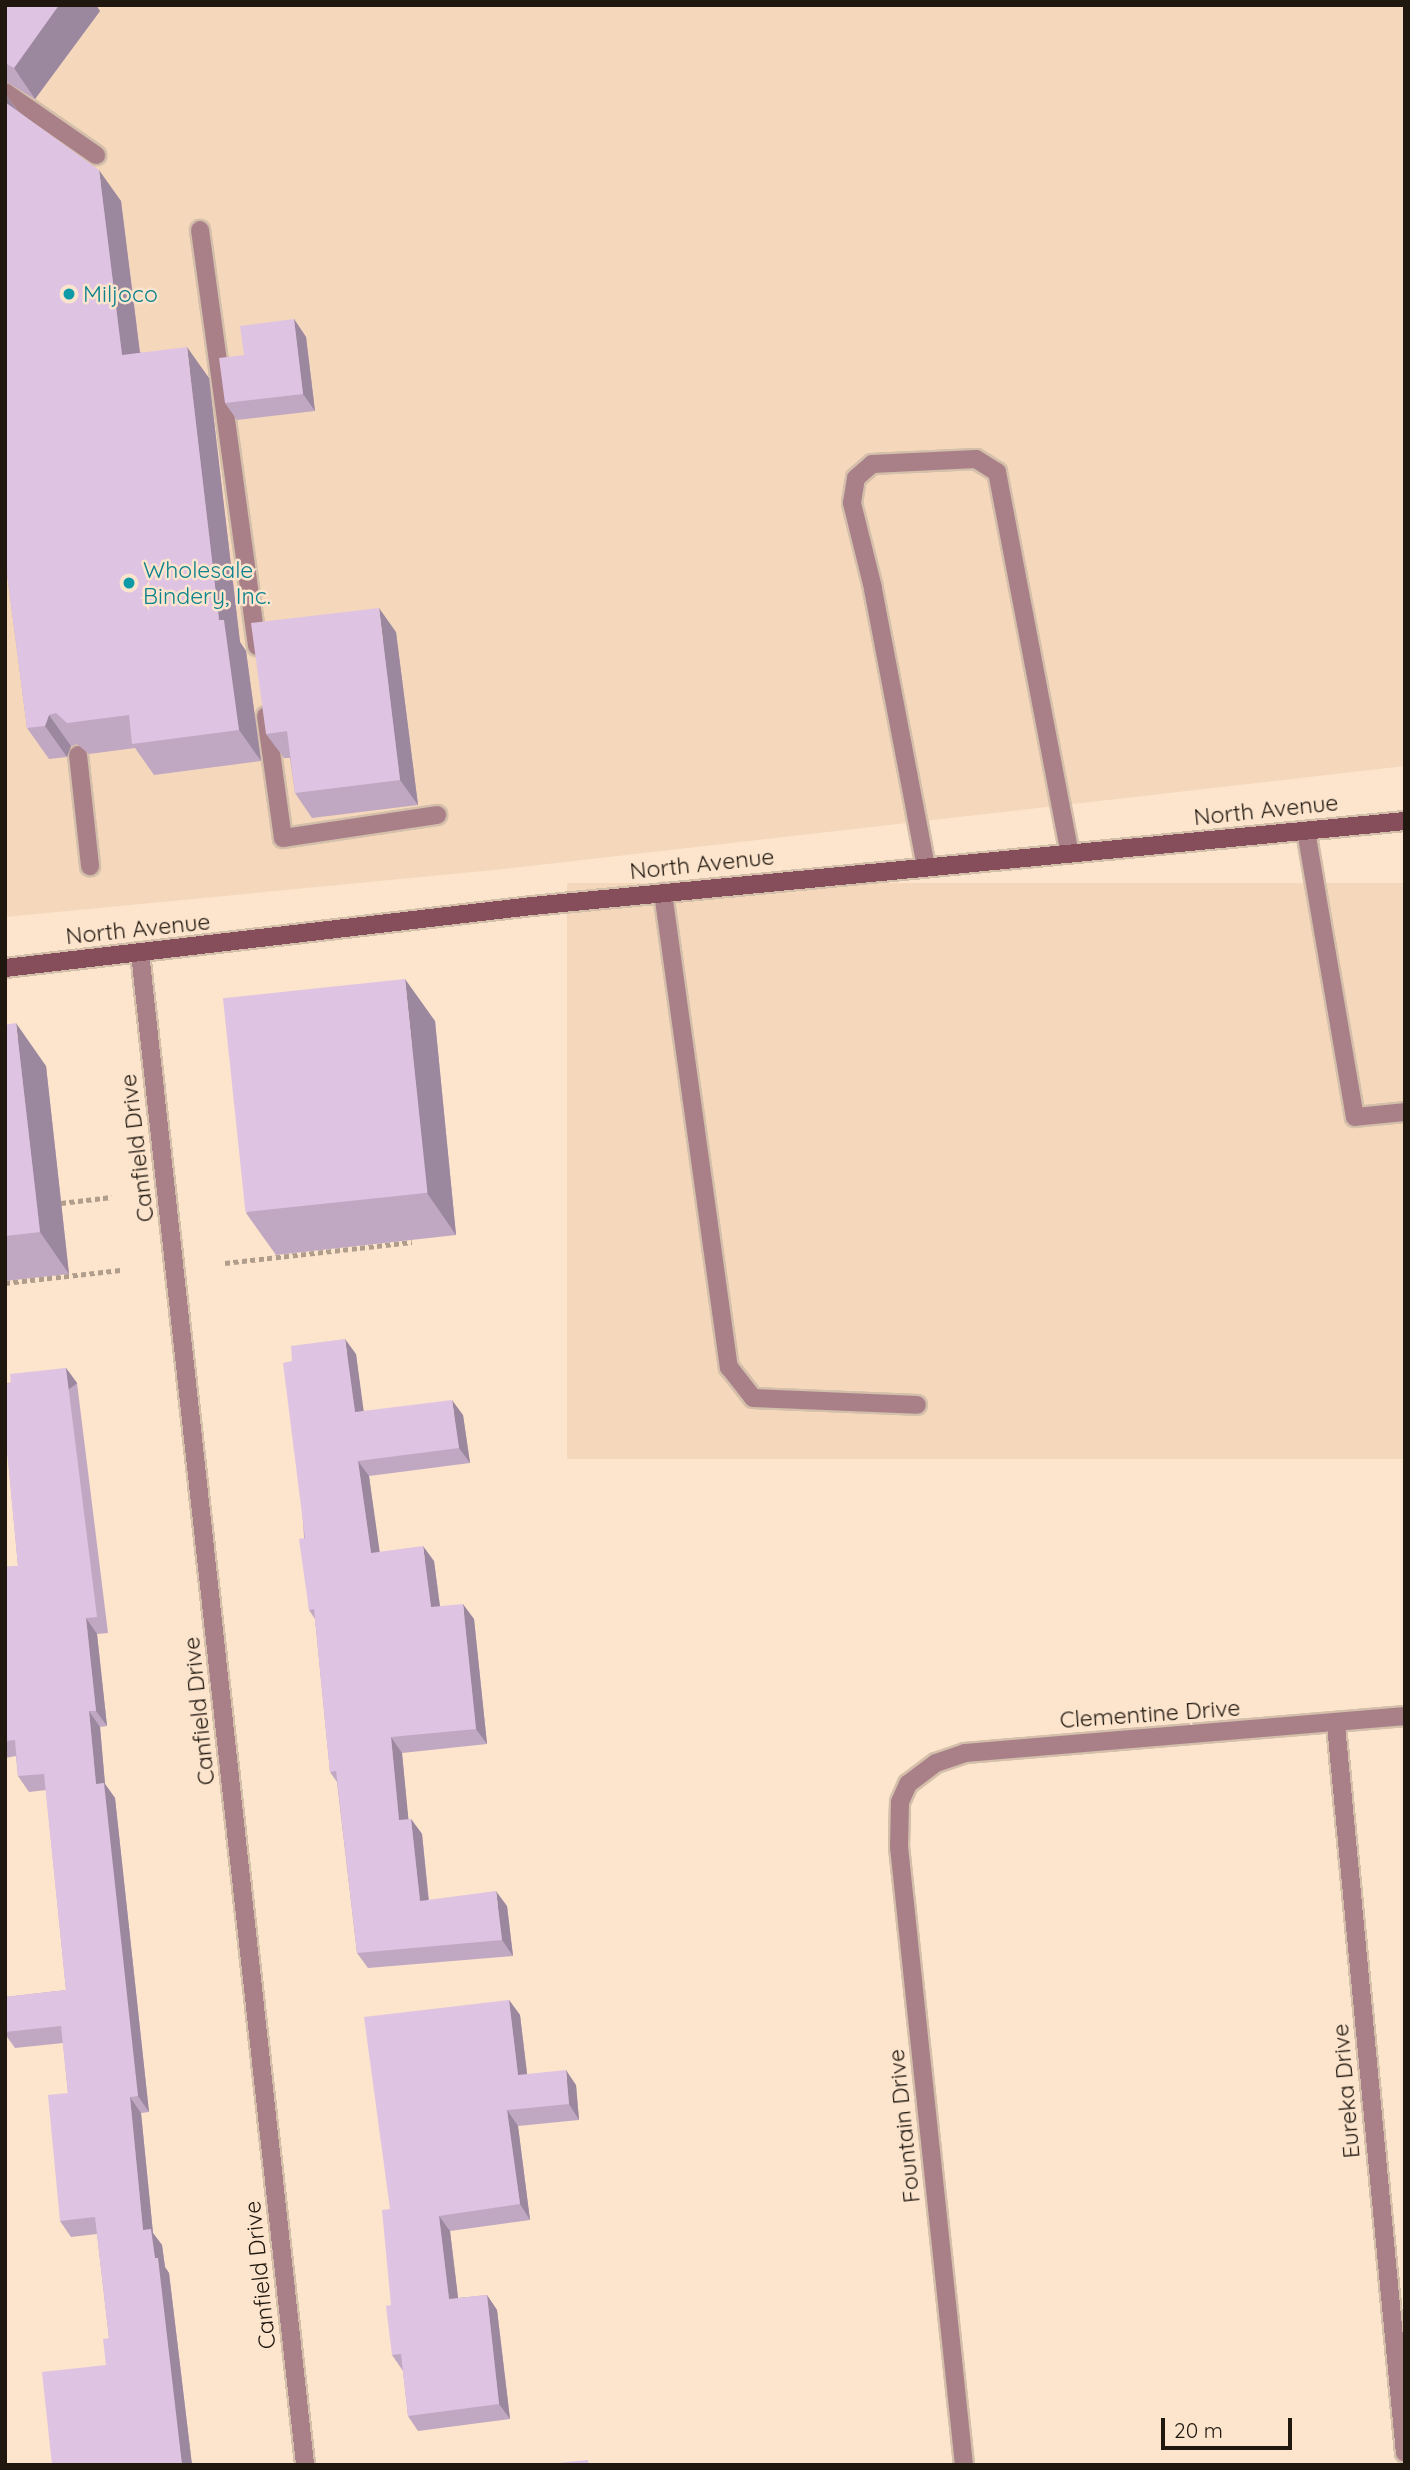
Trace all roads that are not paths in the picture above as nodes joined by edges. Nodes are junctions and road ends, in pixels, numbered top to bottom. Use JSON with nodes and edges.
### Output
{"nodes":[{"id":1,"x":5,"y":92,"type":"edge"},
{"id":2,"x":96,"y":155,"type":"dead end"},
{"id":3,"x":201,"y":230,"type":"dead end"},
{"id":4,"x":258,"y":658,"type":"edge"},
{"id":5,"x":264,"y":700,"type":"edge"},
{"id":6,"x":78,"y":755,"type":"edge"},
{"id":7,"x":437,"y":815,"type":"dead end"},
{"id":8,"x":1405,"y":821,"type":"edge"},
{"id":9,"x":1306,"y":831,"type":"junction"},
{"id":10,"x":1070,"y":853,"type":"junction"},
{"id":11,"x":90,"y":866,"type":"dead end"},
{"id":12,"x":926,"y":867,"type":"junction"},
{"id":13,"x":663,"y":893,"type":"junction"},
{"id":14,"x":140,"y":953,"type":"junction"},
{"id":15,"x":5,"y":968,"type":"edge"},
{"id":16,"x":1405,"y":1112,"type":"edge"},
{"id":17,"x":917,"y":1405,"type":"dead end"},
{"id":18,"x":1405,"y":1716,"type":"edge"},
{"id":19,"x":1336,"y":1725,"type":"junction"},
{"id":20,"x":908,"y":1784,"type":"joint"},
{"id":21,"x":1405,"y":2454,"type":"edge"},
{"id":22,"x":305,"y":2465,"type":"edge"},
{"id":23,"x":964,"y":2465,"type":"edge"}],
"edges":[{"from":1,"to":2,"type":"street"},
{"from":3,"to":4,"type":"street"},
{"from":5,"to":7,"type":"street"},
{"from":6,"to":11,"type":"street"},
{"from":8,"to":9,"type":"main road","name":"North Avenue"},
{"from":9,"to":10,"type":"main road","name":"North Avenue"},
{"from":9,"to":16,"type":"street"},
{"from":10,"to":12,"type":"main road","name":"North Avenue"},
{"from":10,"to":12,"type":"street"},
{"from":12,"to":13,"type":"main road","name":"North Avenue"},
{"from":13,"to":14,"type":"main road","name":"North Avenue"},
{"from":13,"to":17,"type":"street"},
{"from":14,"to":15,"type":"main road","name":"North Avenue"},
{"from":14,"to":22,"type":"street","name":"Canfield Drive"},
{"from":18,"to":19,"type":"street","name":"Clementine Drive"},
{"from":19,"to":20,"type":"street","name":"Clementine Drive"},
{"from":19,"to":21,"type":"street","name":"Eureka Drive"},
{"from":20,"to":23,"type":"street","name":"Fountain Drive"}]}
